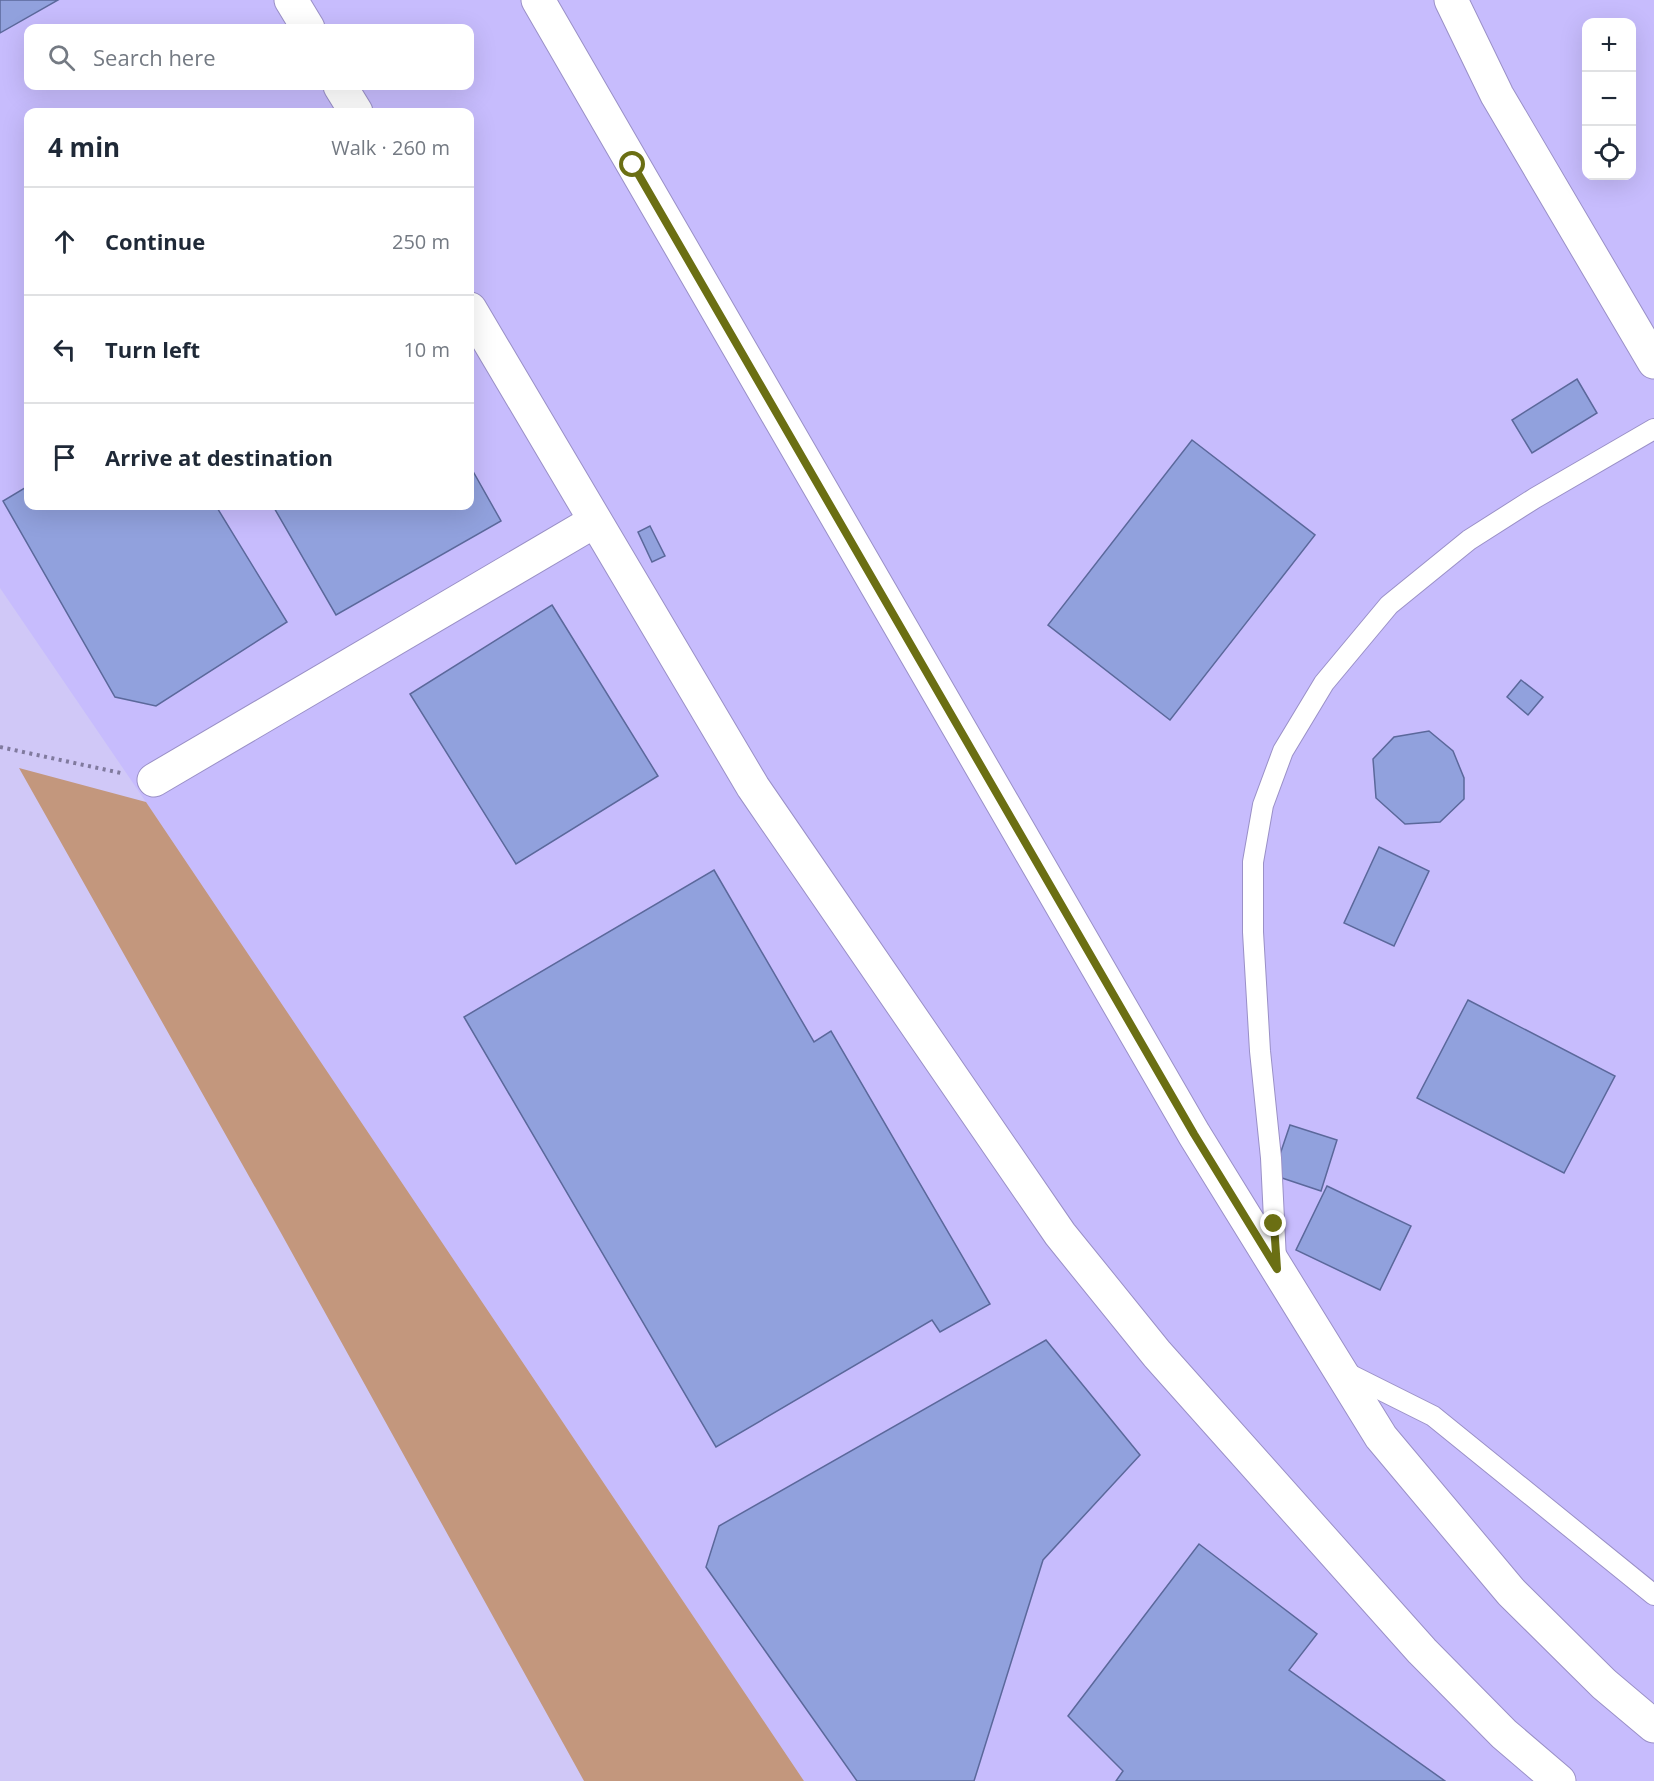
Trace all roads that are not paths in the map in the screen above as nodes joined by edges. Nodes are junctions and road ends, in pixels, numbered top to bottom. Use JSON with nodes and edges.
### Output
{"nodes":[{"id":1,"x":291,"y":0,"type":"edge"},
{"id":2,"x":538,"y":0,"type":"edge"},
{"id":3,"x":1451,"y":0,"type":"edge"},
{"id":4,"x":306,"y":24,"type":"edge"},
{"id":5,"x":342,"y":90,"type":"edge"},
{"id":6,"x":354,"y":108,"type":"edge"},
{"id":7,"x":474,"y":316,"type":"edge"},
{"id":8,"x":1654,"y":363,"type":"edge"},
{"id":9,"x":1654,"y":429,"type":"edge"},
{"id":10,"x":595,"y":521,"type":"junction"},
{"id":11,"x":154,"y":780,"type":"road end"},
{"id":12,"x":1277,"y":1269,"type":"junction"},
{"id":13,"x":1338,"y":1368,"type":"junction"},
{"id":14,"x":1654,"y":1595,"type":"edge"},
{"id":15,"x":1654,"y":1726,"type":"edge"},
{"id":16,"x":1559,"y":1781,"type":"edge"}],
"edges":[{"from":1,"to":4,"type":"street"},
{"from":2,"to":12,"type":"street"},
{"from":3,"to":8,"type":"street"},
{"from":5,"to":6,"type":"street"},
{"from":7,"to":10,"type":"street"},
{"from":9,"to":12,"type":"lane"},
{"from":10,"to":11,"type":"street"},
{"from":10,"to":16,"type":"street"},
{"from":12,"to":13,"type":"street"},
{"from":13,"to":14,"type":"lane"},
{"from":13,"to":15,"type":"street"}]}
